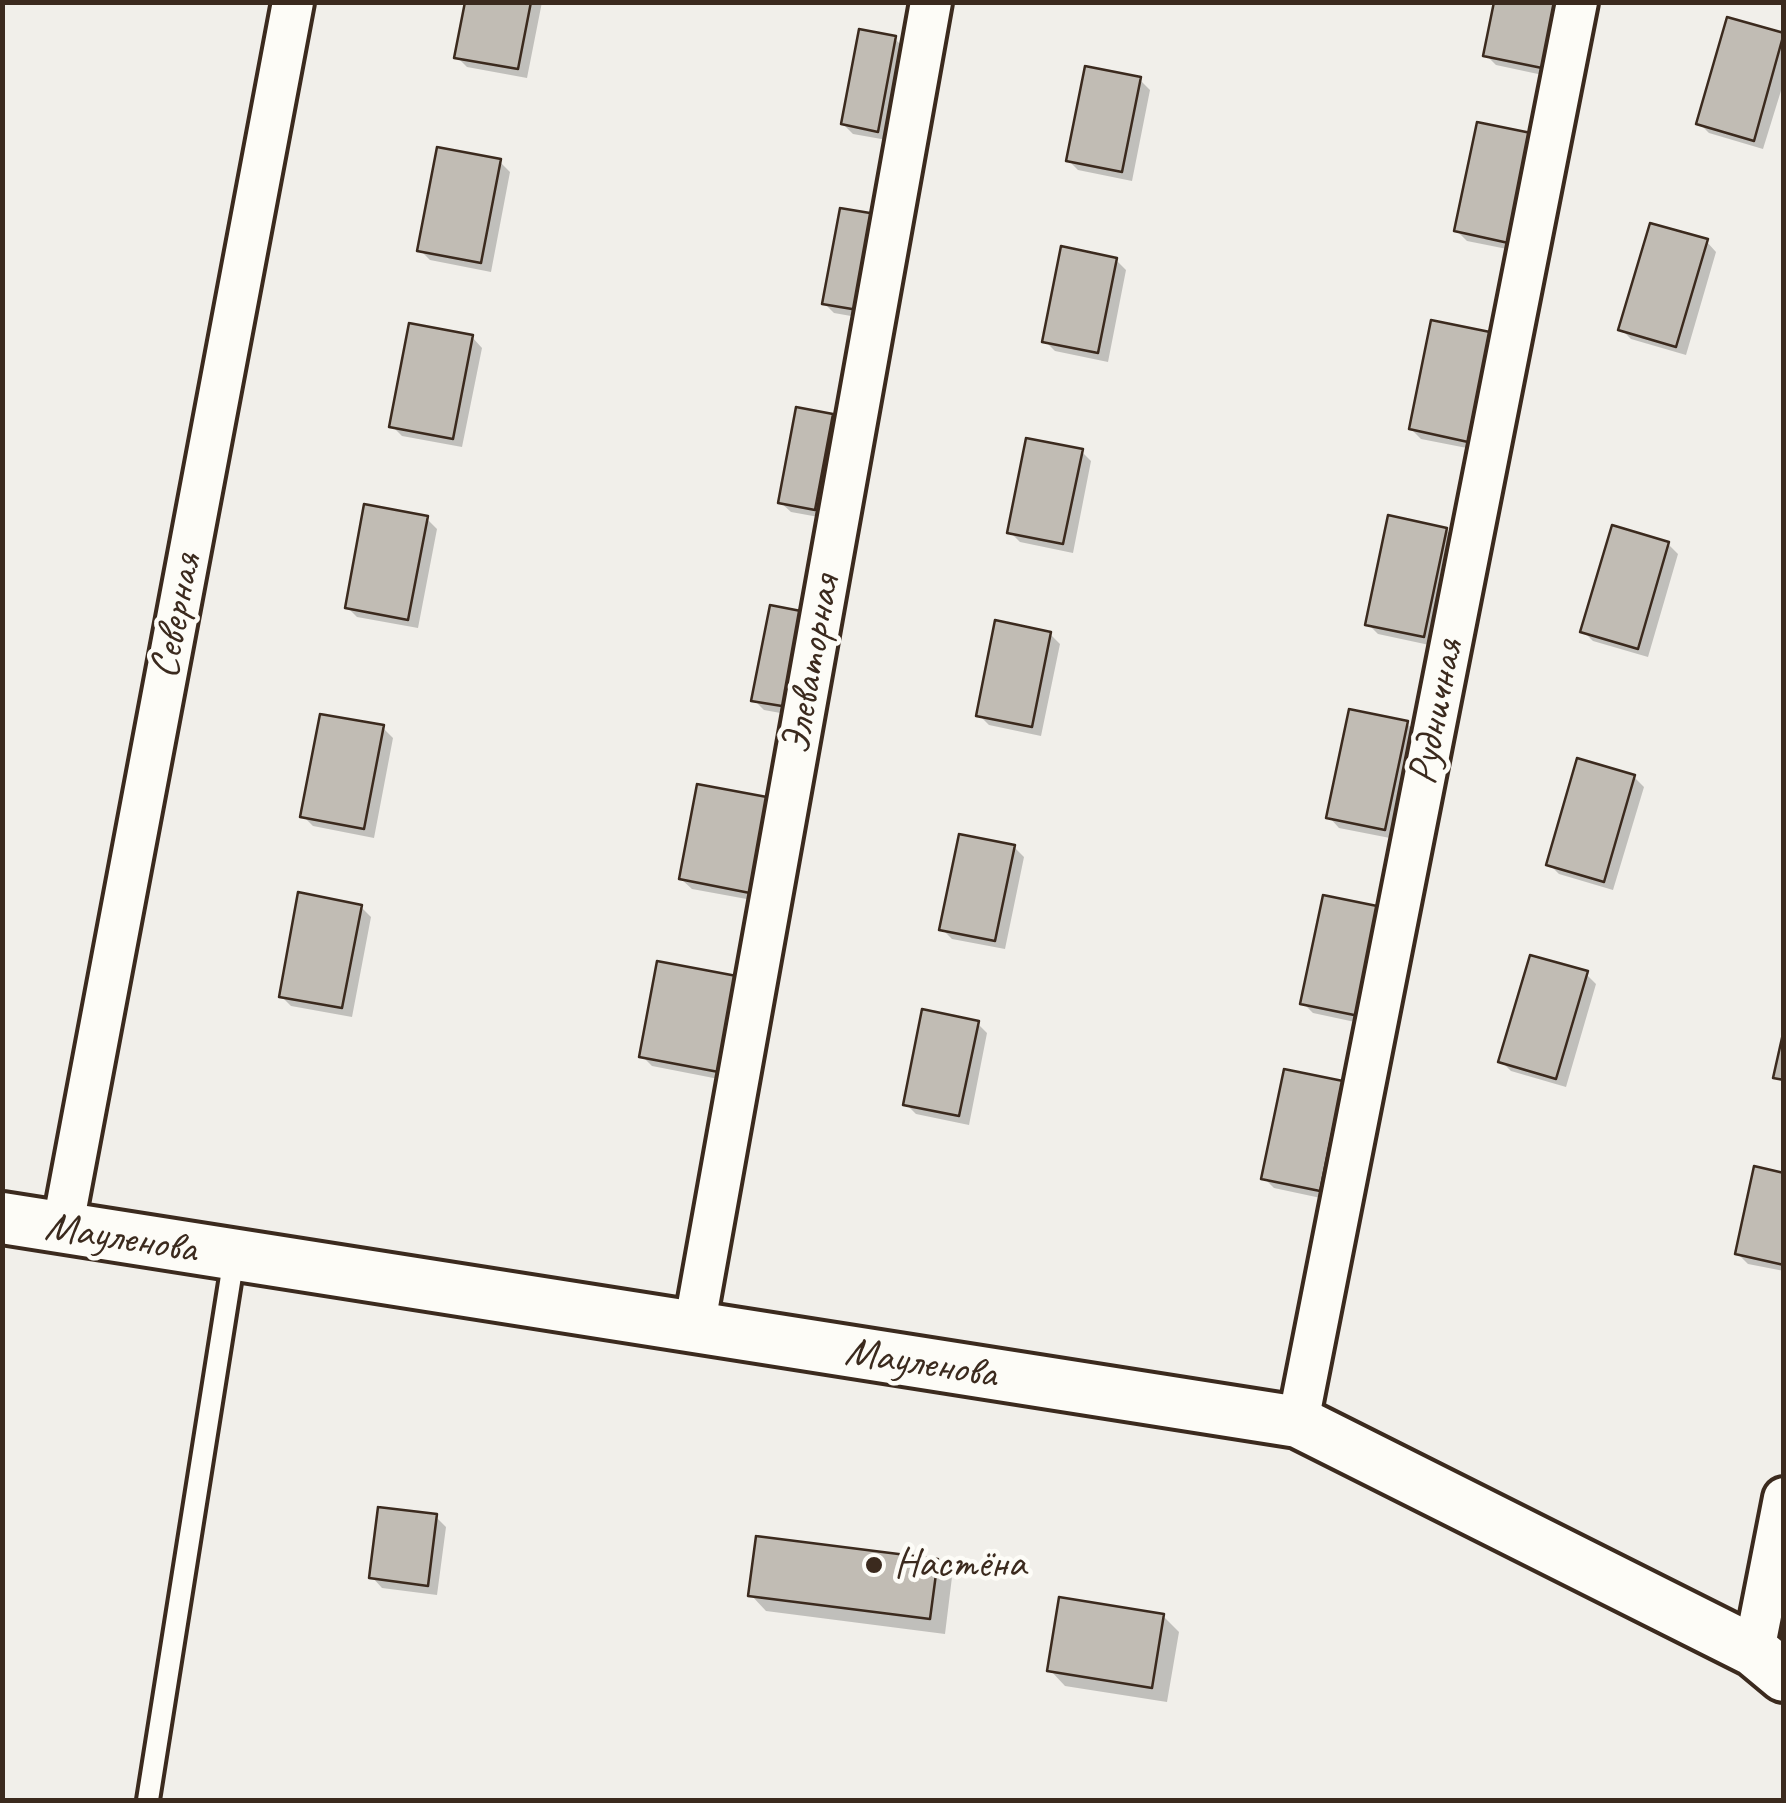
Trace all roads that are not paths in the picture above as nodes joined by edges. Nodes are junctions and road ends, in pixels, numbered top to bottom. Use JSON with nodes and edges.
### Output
{"nodes":[{"id":1,"x":293,"y":2,"type":"edge"},
{"id":2,"x":931,"y":2,"type":"edge"},
{"id":3,"x":1576,"y":2,"type":"edge"},
{"id":4,"x":2,"y":1218,"type":"edge"},
{"id":5,"x":62,"y":1230,"type":"junction"},
{"id":6,"x":234,"y":1257,"type":"junction"},
{"id":7,"x":694,"y":1328,"type":"junction"},
{"id":8,"x":1298,"y":1422,"type":"junction"},
{"id":9,"x":1784,"y":1498,"type":"edge"},
{"id":10,"x":1768,"y":1664,"type":"edge"},
{"id":11,"x":148,"y":1800,"type":"edge"}],
"edges":[{"from":1,"to":5,"type":"street","name":"Северная"},
{"from":2,"to":7,"type":"street","name":"Элеваторная"},
{"from":3,"to":8,"type":"street","name":"Рудничная"},
{"from":4,"to":5,"type":"street","name":"Мауленова"},
{"from":5,"to":6,"type":"street","name":"Мауленова"},
{"from":6,"to":7,"type":"street","name":"Мауленова"},
{"from":6,"to":11,"type":"lane"},
{"from":7,"to":8,"type":"street","name":"Мауленова"},
{"from":8,"to":10,"type":"street","name":"Мауленова"},
{"from":9,"to":10,"type":"street"}]}
